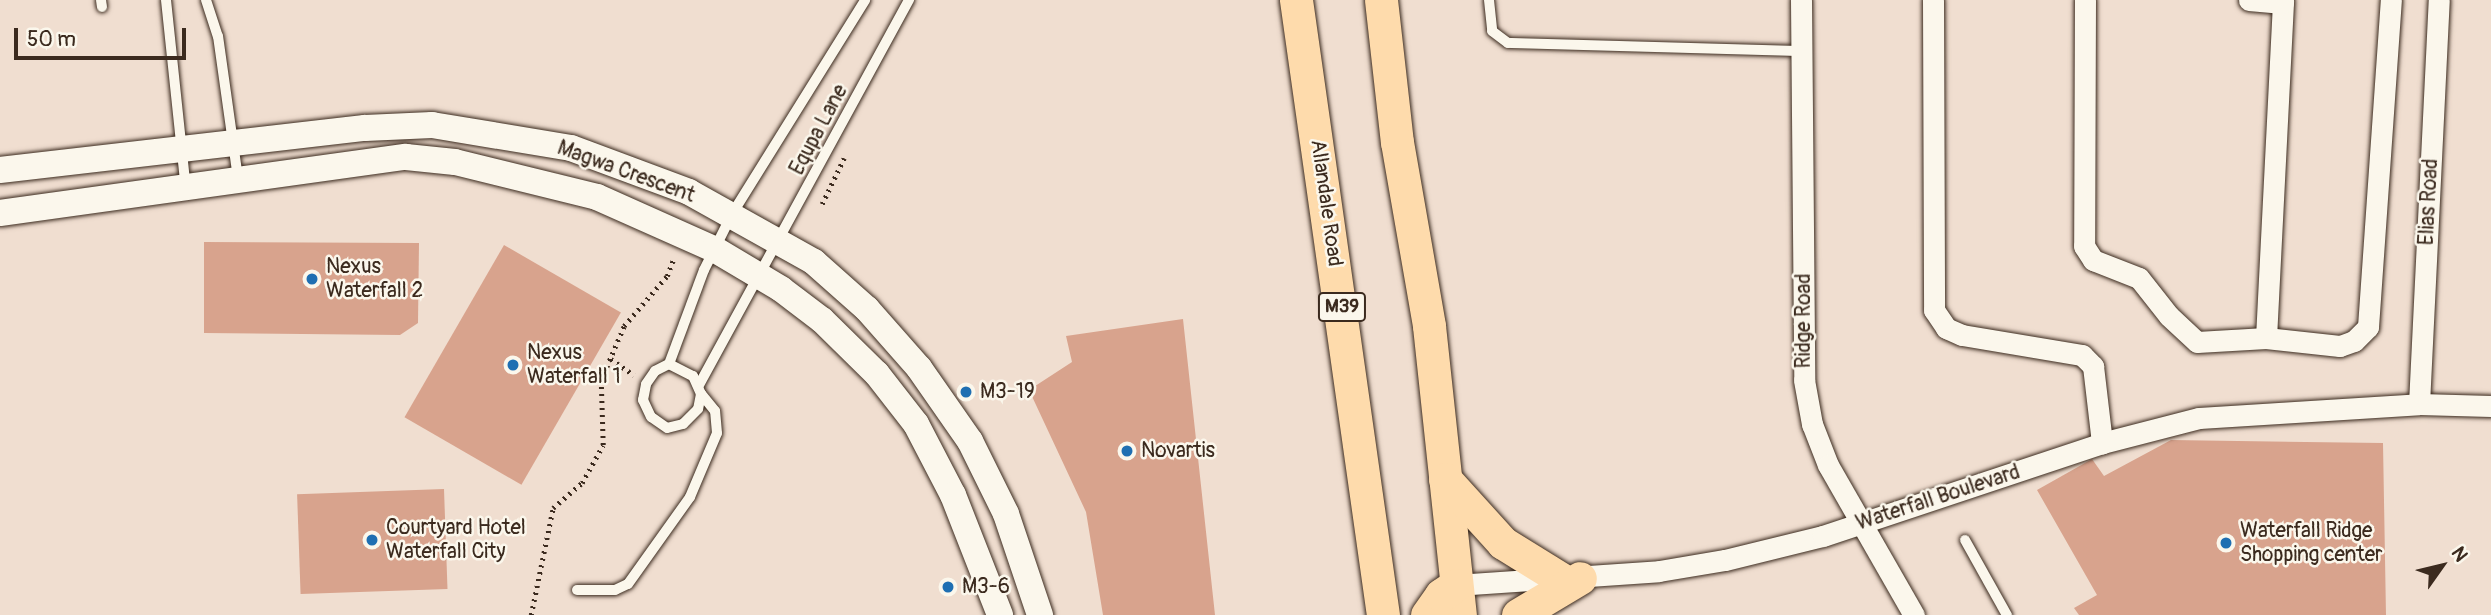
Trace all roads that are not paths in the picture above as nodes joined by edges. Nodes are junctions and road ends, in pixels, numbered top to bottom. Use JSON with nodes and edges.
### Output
{"nodes":[{"id":1,"x":166,"y":0,"type":"edge"},
{"id":2,"x":206,"y":0,"type":"edge"},
{"id":3,"x":865,"y":0,"type":"edge"},
{"id":4,"x":909,"y":0,"type":"edge"},
{"id":5,"x":1296,"y":0,"type":"edge"},
{"id":6,"x":1381,"y":0,"type":"edge"},
{"id":7,"x":1489,"y":0,"type":"edge"},
{"id":8,"x":1801,"y":0,"type":"edge"},
{"id":9,"x":1933,"y":0,"type":"edge"},
{"id":10,"x":2085,"y":0,"type":"edge"},
{"id":11,"x":2249,"y":0,"type":"edge"},
{"id":12,"x":2391,"y":0,"type":"edge"},
{"id":13,"x":2439,"y":0,"type":"edge"},
{"id":14,"x":2283,"y":1,"type":"edge"},
{"id":15,"x":1802,"y":51,"type":"junction"},
{"id":16,"x":233,"y":143,"type":"junction"},
{"id":17,"x":181,"y":149,"type":"junction"},
{"id":18,"x":0,"y":170,"type":"edge"},
{"id":19,"x":238,"y":182,"type":"junction"},
{"id":20,"x":186,"y":190,"type":"junction"},
{"id":21,"x":0,"y":212,"type":"edge"},
{"id":22,"x":732,"y":214,"type":"junction"},
{"id":23,"x":779,"y":242,"type":"junction"},
{"id":24,"x":714,"y":249,"type":"junction"},
{"id":25,"x":758,"y":276,"type":"junction"},
{"id":26,"x":2266,"y":338,"type":"junction"},
{"id":27,"x":669,"y":364,"type":"junction"},
{"id":28,"x":700,"y":389,"type":"junction"},
{"id":29,"x":2419,"y":404,"type":"junction"},
{"id":30,"x":2491,"y":406,"type":"edge"},
{"id":31,"x":2102,"y":443,"type":"junction"},
{"id":32,"x":1446,"y":479,"type":"junction"},
{"id":33,"x":1863,"y":523,"type":"junction"},
{"id":34,"x":1965,"y":540,"type":"dead end"},
{"id":35,"x":1571,"y":578,"type":"junction"},
{"id":36,"x":577,"y":590,"type":"dead end"},
{"id":37,"x":1458,"y":600,"type":"edge"},
{"id":38,"x":1000,"y":615,"type":"edge"},
{"id":39,"x":1040,"y":615,"type":"edge"},
{"id":40,"x":1383,"y":615,"type":"edge"},
{"id":41,"x":1427,"y":615,"type":"edge"},
{"id":42,"x":1518,"y":615,"type":"edge"},
{"id":43,"x":1914,"y":615,"type":"edge"},
{"id":44,"x":2007,"y":615,"type":"edge"}],
"edges":[{"from":1,"to":17,"type":"lane"},
{"from":2,"to":16,"type":"lane"},
{"from":3,"to":22,"type":"lane","name":"Equpa Lane"},
{"from":4,"to":23,"type":"lane","name":"Equpa Lane"},
{"from":5,"to":40,"type":"main road","name":"Allandale Road","number":"M39"},
{"from":6,"to":32,"type":"main road"},
{"from":7,"to":15,"type":"lane"},
{"from":8,"to":15,"type":"street","name":"Ridge Road"},
{"from":9,"to":31,"type":"street"},
{"from":10,"to":26,"type":"street"},
{"from":11,"to":14,"type":"street"},
{"from":12,"to":26,"type":"street"},
{"from":13,"to":29,"type":"street","name":"Elias Road"},
{"from":14,"to":26,"type":"street"},
{"from":15,"to":33,"type":"street","name":"Ridge Road"},
{"from":16,"to":17,"type":"street","name":"Magwa Crescent"},
{"from":16,"to":19,"type":"lane"},
{"from":16,"to":22,"type":"street","name":"Magwa Crescent"},
{"from":17,"to":18,"type":"street","name":"Magwa Crescent"},
{"from":17,"to":20,"type":"lane"},
{"from":19,"to":20,"type":"street","name":"Magwa Crescent"},
{"from":19,"to":24,"type":"street","name":"Magwa Crescent"},
{"from":20,"to":21,"type":"street","name":"Magwa Crescent"},
{"from":22,"to":23,"type":"street","name":"Magwa Crescent"},
{"from":22,"to":24,"type":"lane","name":"Equpa Lane"},
{"from":23,"to":25,"type":"lane","name":"Equpa Lane"},
{"from":23,"to":39,"type":"street","name":"Magwa Crescent"},
{"from":24,"to":25,"type":"street","name":"Magwa Crescent"},
{"from":24,"to":27,"type":"lane","name":"Equpa Lane"},
{"from":25,"to":28,"type":"lane","name":"Equpa Lane"},
{"from":25,"to":38,"type":"street","name":"Magwa Crescent"},
{"from":27,"to":28,"type":"lane"},
{"from":27,"to":28,"type":"lane"},
{"from":28,"to":36,"type":"lane"},
{"from":29,"to":30,"type":"street","name":"Waterfall Boulevard"},
{"from":29,"to":31,"type":"street","name":"Waterfall Boulevard"},
{"from":31,"to":33,"type":"street","name":"Waterfall Boulevard"},
{"from":32,"to":35,"type":"main road"},
{"from":32,"to":37,"type":"main road"},
{"from":33,"to":35,"type":"street","name":"Waterfall Boulevard"},
{"from":33,"to":43,"type":"street","name":"Ridge Road"},
{"from":34,"to":44,"type":"lane"},
{"from":35,"to":37,"type":"street","name":"Waterfall Boulevard"},
{"from":35,"to":42,"type":"main road"},
{"from":37,"to":41,"type":"main road"}]}
